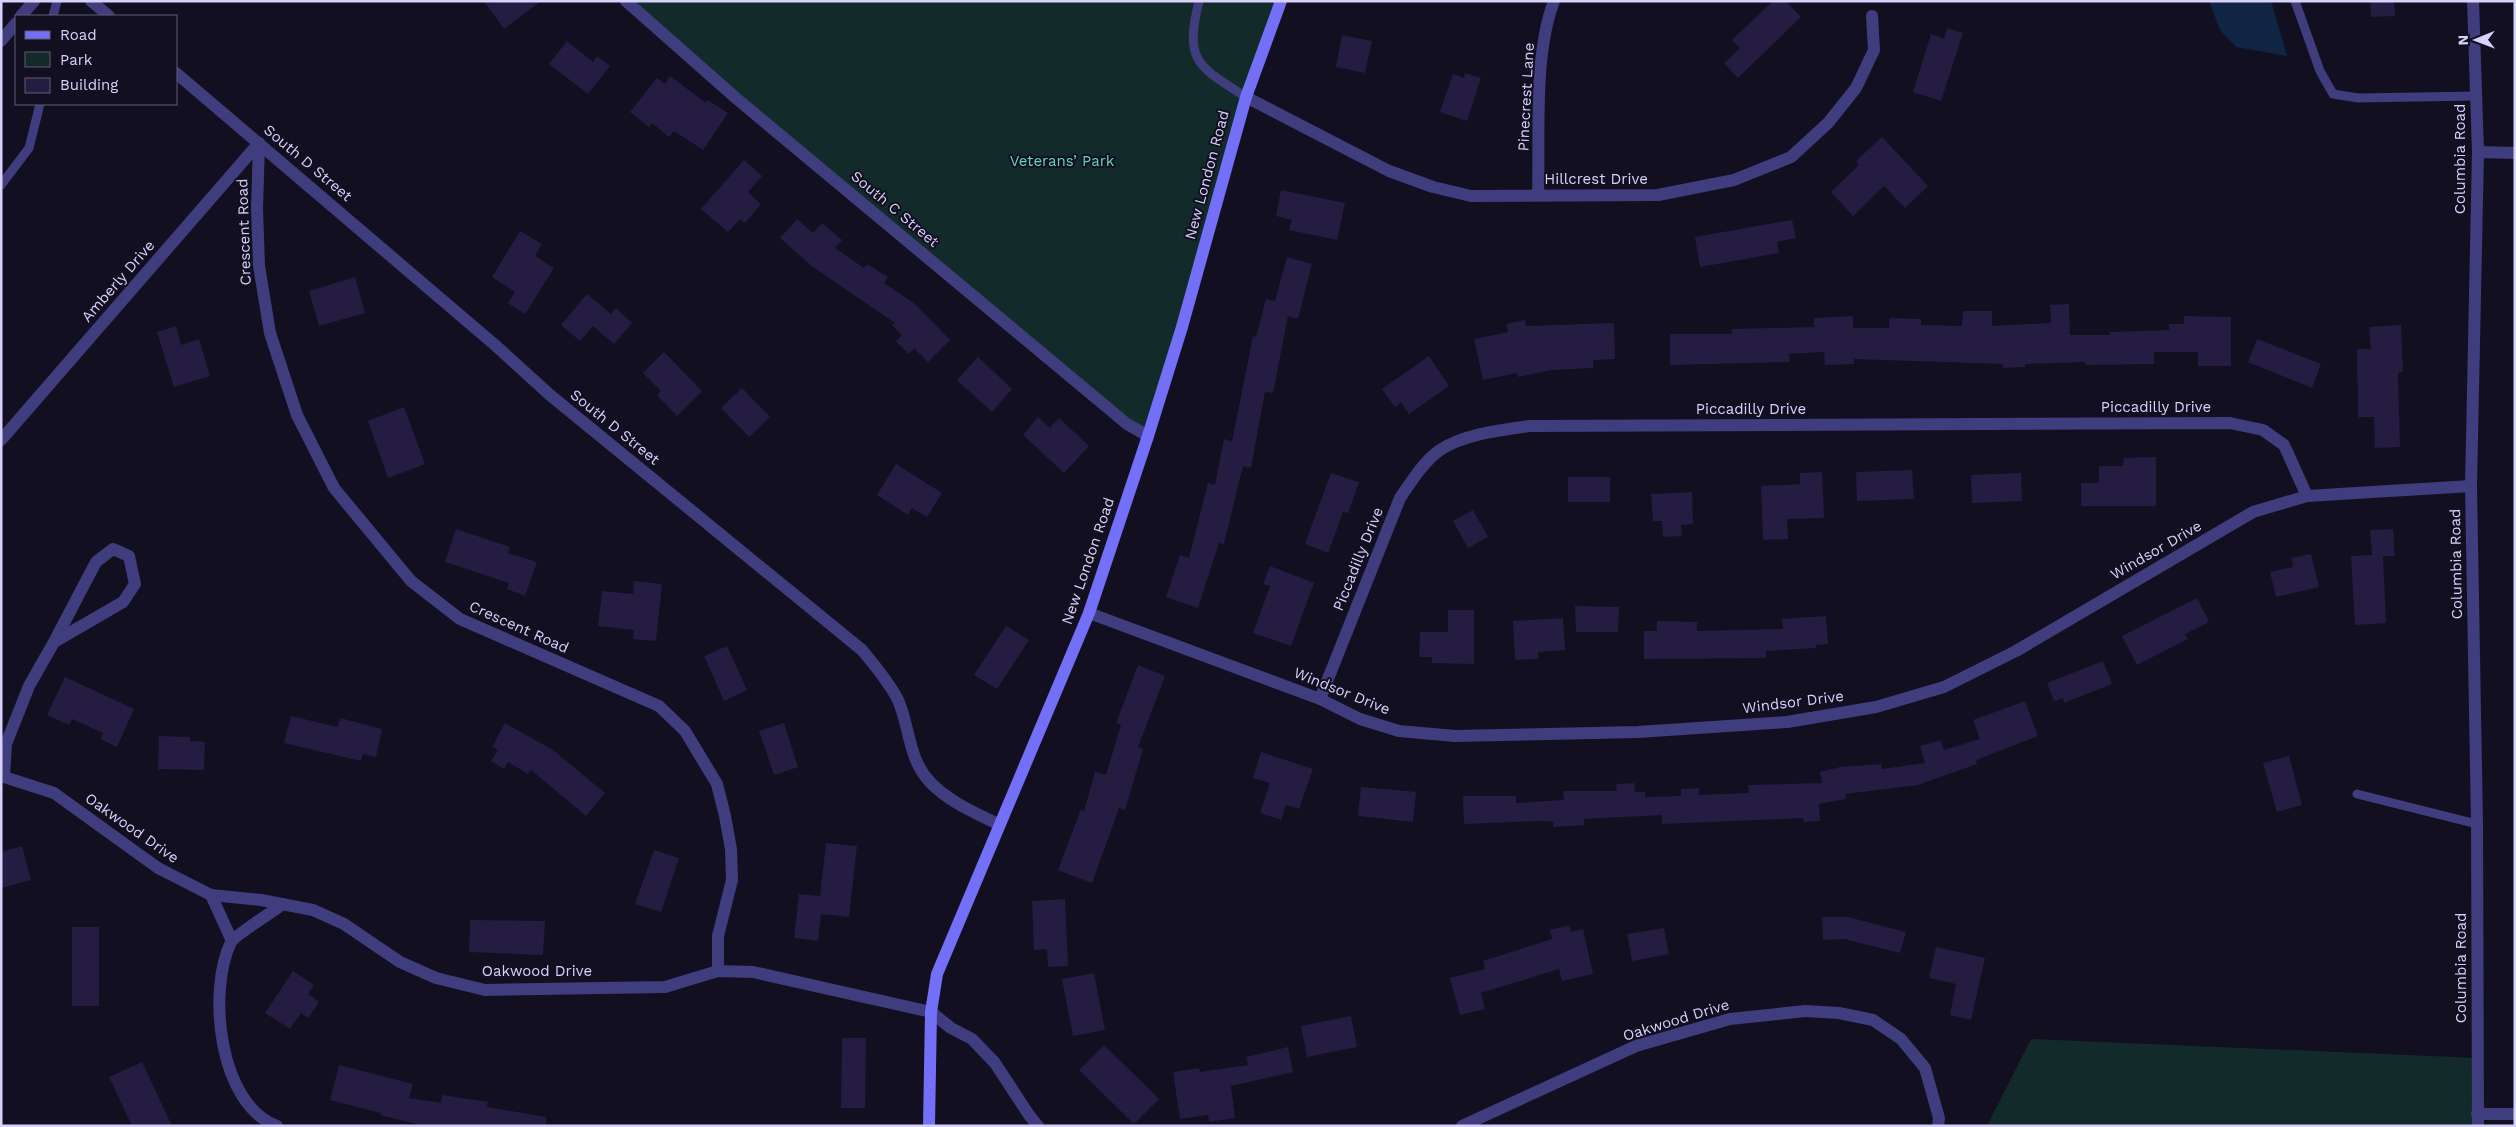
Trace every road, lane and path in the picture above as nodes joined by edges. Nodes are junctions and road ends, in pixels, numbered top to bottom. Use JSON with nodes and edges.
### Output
{"nodes":[{"id":1,"x":34,"y":1,"type":"edge"},
{"id":2,"x":57,"y":1,"type":"edge"},
{"id":3,"x":91,"y":1,"type":"edge"},
{"id":4,"x":626,"y":1,"type":"edge"},
{"id":5,"x":1199,"y":1,"type":"edge"},
{"id":6,"x":1281,"y":1,"type":"edge"},
{"id":7,"x":1554,"y":1,"type":"edge"},
{"id":8,"x":2295,"y":1,"type":"edge"},
{"id":9,"x":2473,"y":1,"type":"edge"},
{"id":10,"x":23,"y":15,"type":"edge"},
{"id":11,"x":53,"y":15,"type":"edge"},
{"id":12,"x":108,"y":15,"type":"edge"},
{"id":13,"x":1872,"y":16,"type":"dead end"},
{"id":14,"x":15,"y":24,"type":"edge"},
{"id":15,"x":1,"y":41,"type":"edge"},
{"id":16,"x":178,"y":75,"type":"edge"},
{"id":17,"x":2476,"y":96,"type":"junction"},
{"id":18,"x":1246,"y":97,"type":"junction"},
{"id":19,"x":40,"y":105,"type":"edge"},
{"id":20,"x":259,"y":143,"type":"junction"},
{"id":21,"x":2478,"y":152,"type":"junction"},
{"id":22,"x":2515,"y":154,"type":"edge"},
{"id":23,"x":1,"y":185,"type":"edge"},
{"id":24,"x":1538,"y":195,"type":"junction"},
{"id":25,"x":1148,"y":436,"type":"junction"},
{"id":26,"x":1,"y":440,"type":"edge"},
{"id":27,"x":2471,"y":486,"type":"junction"},
{"id":28,"x":2307,"y":496,"type":"junction"},
{"id":29,"x":1089,"y":613,"type":"junction"},
{"id":30,"x":54,"y":642,"type":"junction"},
{"id":31,"x":1320,"y":699,"type":"junction"},
{"id":32,"x":2,"y":776,"type":"edge"},
{"id":33,"x":2357,"y":794,"type":"dead end"},
{"id":34,"x":998,"y":824,"type":"junction"},
{"id":35,"x":2477,"y":824,"type":"junction"},
{"id":36,"x":211,"y":895,"type":"junction"},
{"id":37,"x":283,"y":904,"type":"junction"},
{"id":38,"x":232,"y":941,"type":"junction"},
{"id":39,"x":718,"y":972,"type":"junction"},
{"id":40,"x":931,"y":1012,"type":"junction"},
{"id":41,"x":2515,"y":1114,"type":"edge"},
{"id":42,"x":2478,"y":1120,"type":"edge"},
{"id":43,"x":277,"y":1126,"type":"edge"},
{"id":44,"x":929,"y":1126,"type":"edge"},
{"id":45,"x":1038,"y":1126,"type":"edge"},
{"id":46,"x":1462,"y":1126,"type":"edge"},
{"id":47,"x":1938,"y":1126,"type":"edge"}],
"edges":[{"from":1,"to":10,"type":"street"},
{"from":2,"to":11,"type":"lane"},
{"from":3,"to":12,"type":"street"},
{"from":4,"to":25,"type":"street","name":"South C Street"},
{"from":5,"to":18,"type":"lane"},
{"from":6,"to":18,"type":"street","name":"New London Road"},
{"from":7,"to":24,"type":"street","name":"Pinecrest Lane"},
{"from":8,"to":17,"type":"lane"},
{"from":9,"to":17,"type":"street","name":"Columbia Road"},
{"from":13,"to":24,"type":"street","name":"Hillcrest Drive"},
{"from":14,"to":15,"type":"street"},
{"from":16,"to":20,"type":"street","name":"South D Street"},
{"from":17,"to":21,"type":"street","name":"Columbia Road"},
{"from":18,"to":24,"type":"street","name":"Hillcrest Drive"},
{"from":18,"to":25,"type":"street","name":"New London Road"},
{"from":19,"to":23,"type":"lane"},
{"from":20,"to":26,"type":"street","name":"Amberly Drive"},
{"from":20,"to":34,"type":"street","name":"South D Street"},
{"from":20,"to":39,"type":"street","name":"Crescent Road"},
{"from":21,"to":22,"type":"street"},
{"from":21,"to":27,"type":"street","name":"Columbia Road"},
{"from":25,"to":29,"type":"street","name":"New London Road"},
{"from":27,"to":28,"type":"street","name":"Windsor Drive"},
{"from":27,"to":35,"type":"street","name":"Columbia Road"},
{"from":28,"to":31,"type":"street","name":"Windsor Drive"},
{"from":28,"to":31,"type":"street","name":"Piccadilly Drive"},
{"from":29,"to":31,"type":"street","name":"Windsor Drive"},
{"from":29,"to":34,"type":"street","name":"New London Road"},
{"from":30,"to":30,"type":"street"},
{"from":30,"to":32,"type":"street"},
{"from":32,"to":36,"type":"street","name":"Oakwood Drive"},
{"from":33,"to":35,"type":"lane"},
{"from":34,"to":40,"type":"street","name":"New London Road"},
{"from":35,"to":42,"type":"street","name":"Columbia Road"},
{"from":36,"to":37,"type":"street","name":"Oakwood Drive"},
{"from":36,"to":38,"type":"street"},
{"from":37,"to":38,"type":"street"},
{"from":37,"to":39,"type":"street","name":"Oakwood Drive"},
{"from":38,"to":43,"type":"street"},
{"from":39,"to":40,"type":"street","name":"Oakwood Drive"},
{"from":40,"to":44,"type":"street","name":"New London Road"},
{"from":40,"to":45,"type":"street","name":"Oakwood Drive"},
{"from":41,"to":42,"type":"street"},
{"from":46,"to":47,"type":"street","name":"Oakwood Drive"}]}
